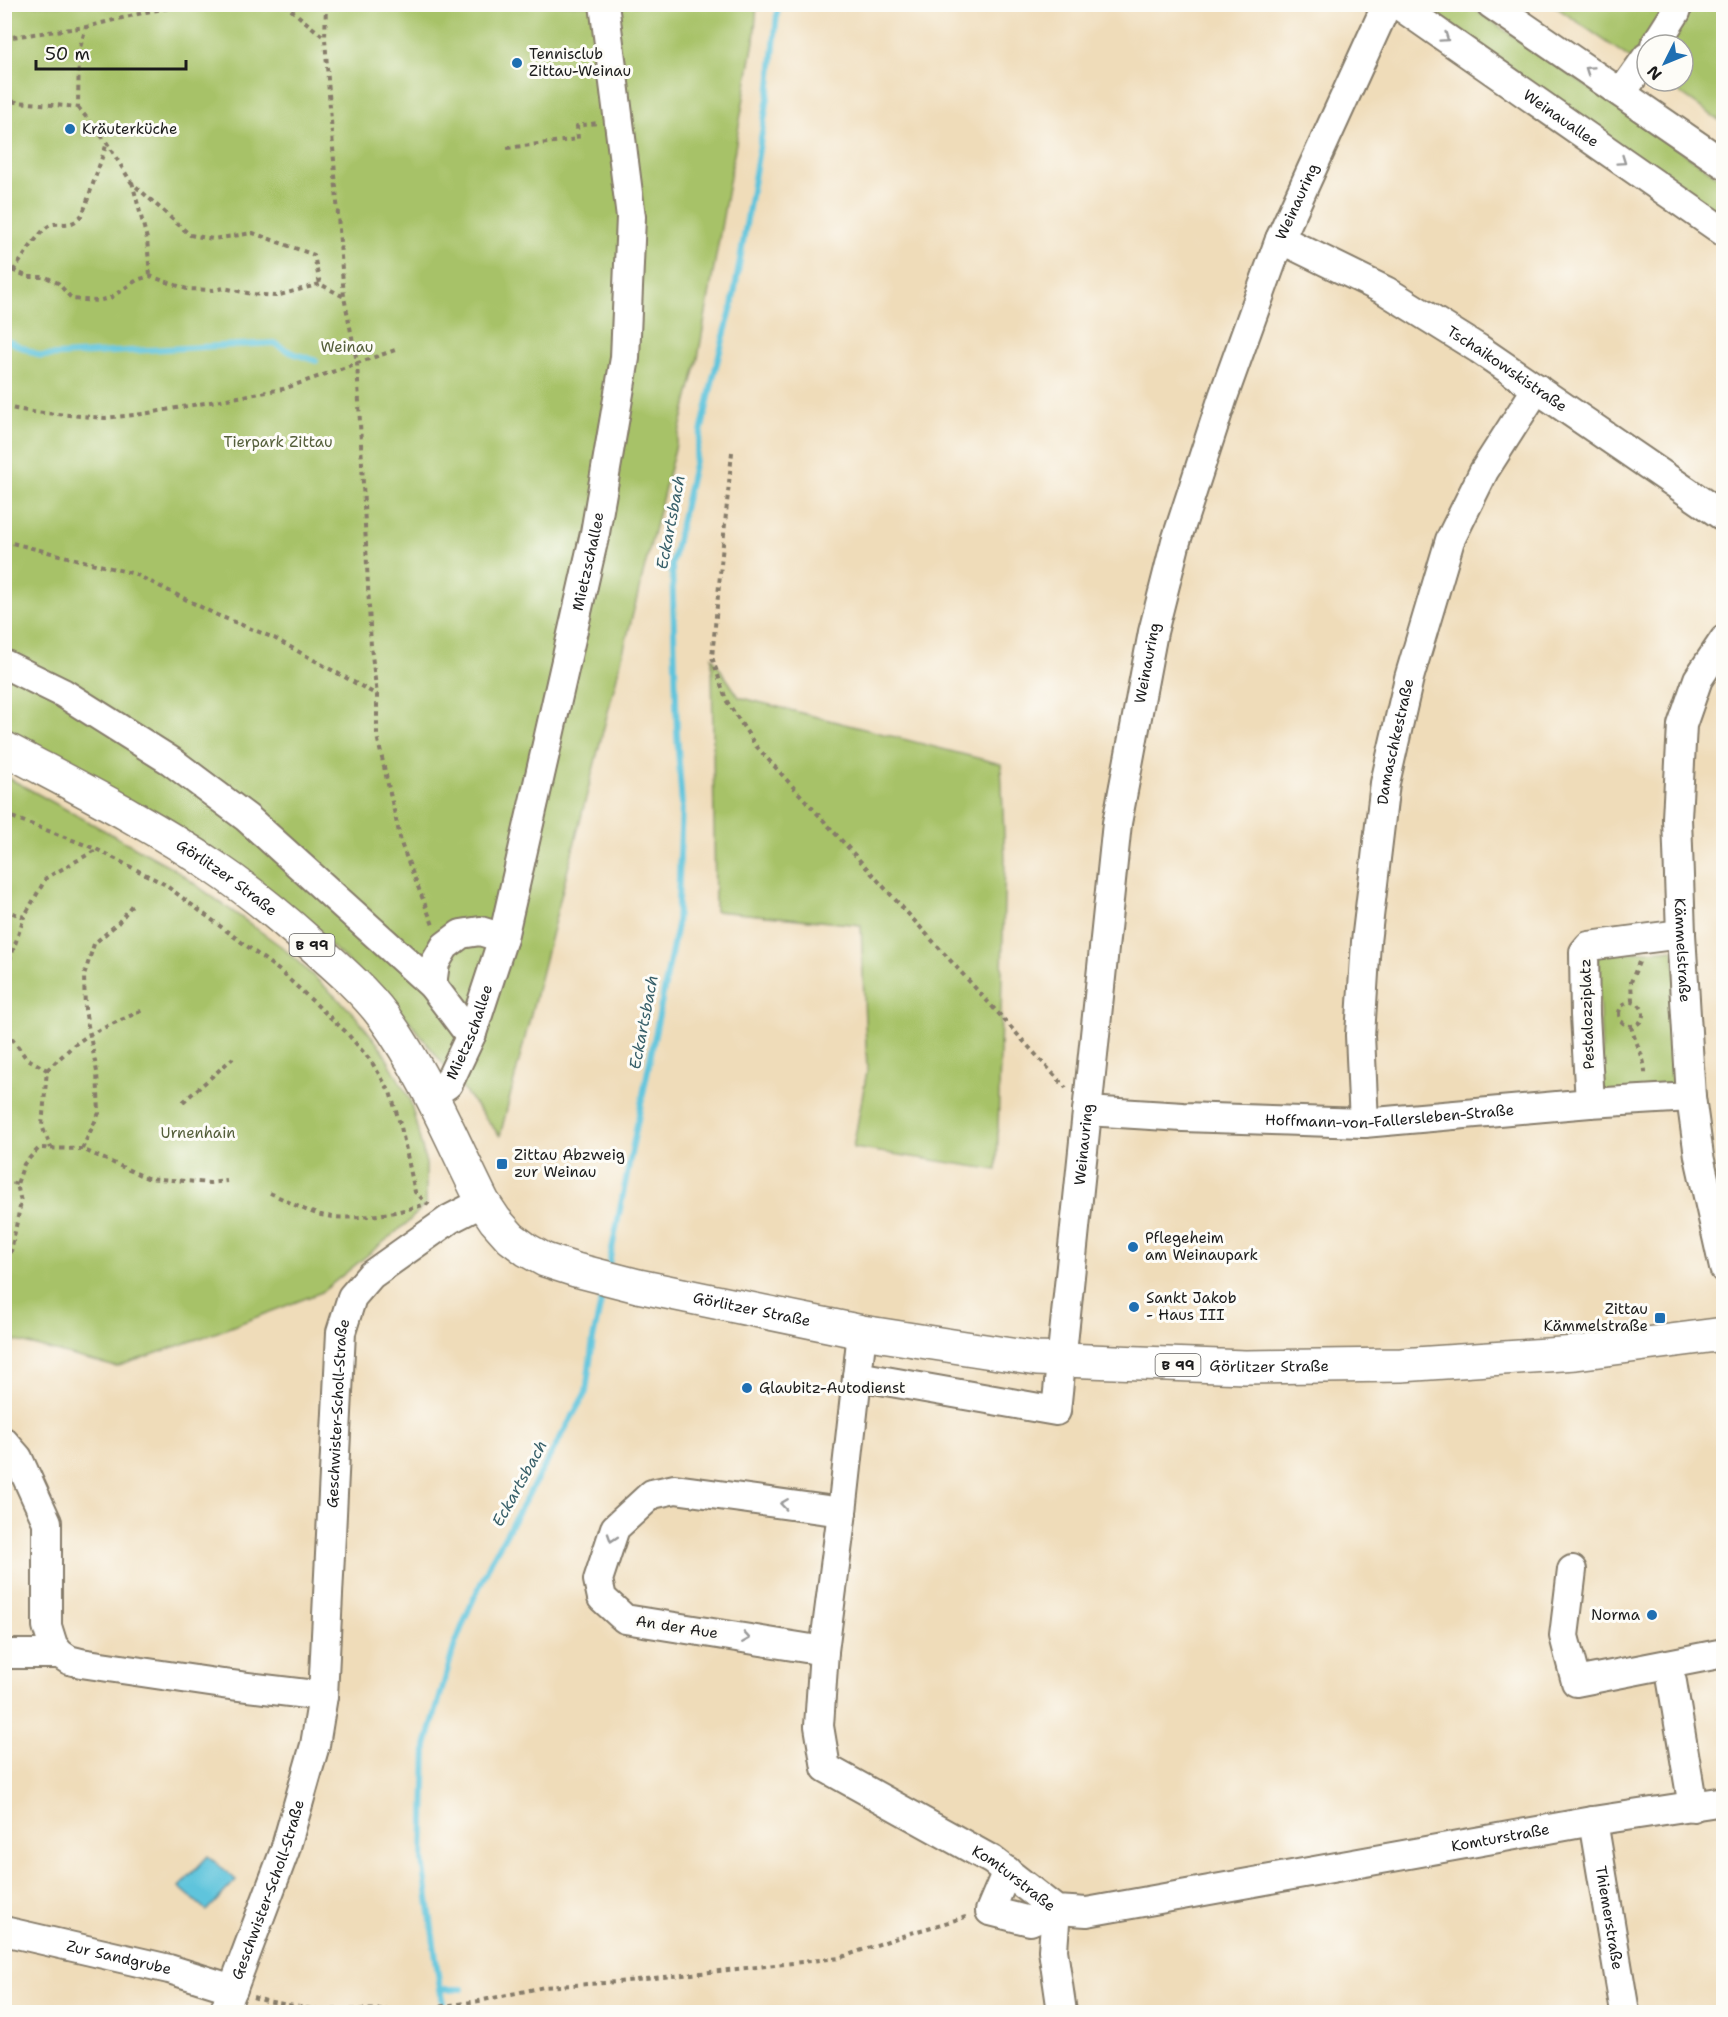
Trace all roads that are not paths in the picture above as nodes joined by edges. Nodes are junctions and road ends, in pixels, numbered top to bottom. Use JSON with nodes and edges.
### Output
{"nodes":[{"id":1,"x":604,"y":4,"type":"edge"},
{"id":2,"x":1387,"y":4,"type":"edge"},
{"id":3,"x":1397,"y":4,"type":"edge"},
{"id":4,"x":1491,"y":4,"type":"edge"},
{"id":5,"x":1678,"y":4,"type":"edge"},
{"id":6,"x":1663,"y":33,"type":"edge"},
{"id":7,"x":1635,"y":74,"type":"edge"},
{"id":8,"x":1622,"y":92,"type":"junction"},
{"id":9,"x":1724,"y":164,"type":"edge"},
{"id":10,"x":1724,"y":232,"type":"edge"},
{"id":11,"x":1280,"y":240,"type":"junction"},
{"id":12,"x":1537,"y":388,"type":"junction"},
{"id":13,"x":1724,"y":517,"type":"edge"},
{"id":14,"x":1724,"y":640,"type":"edge"},
{"id":15,"x":4,"y":664,"type":"edge"},
{"id":16,"x":4,"y":748,"type":"edge"},
{"id":17,"x":1681,"y":934,"type":"junction"},
{"id":18,"x":503,"y":938,"type":"junction"},
{"id":19,"x":432,"y":985,"type":"junction"},
{"id":20,"x":472,"y":1033,"type":"junction"},
{"id":21,"x":430,"y":1096,"type":"junction"},
{"id":22,"x":1691,"y":1097,"type":"junction"},
{"id":23,"x":1590,"y":1103,"type":"junction"},
{"id":24,"x":1087,"y":1111,"type":"junction"},
{"id":25,"x":1364,"y":1123,"type":"junction"},
{"id":26,"x":1711,"y":1153,"type":"edge"},
{"id":27,"x":483,"y":1202,"type":"junction"},
{"id":28,"x":1724,"y":1268,"type":"edge"},
{"id":29,"x":862,"y":1332,"type":"junction"},
{"id":30,"x":1724,"y":1334,"type":"edge"},
{"id":31,"x":1062,"y":1361,"type":"junction"},
{"id":32,"x":857,"y":1376,"type":"junction"},
{"id":33,"x":4,"y":1442,"type":"edge"},
{"id":34,"x":842,"y":1512,"type":"junction"},
{"id":35,"x":1572,"y":1570,"type":"dead end"},
{"id":36,"x":1724,"y":1642,"type":"edge"},
{"id":37,"x":824,"y":1651,"type":"junction"},
{"id":38,"x":1724,"y":1653,"type":"edge"},
{"id":39,"x":4,"y":1654,"type":"edge"},
{"id":40,"x":60,"y":1654,"type":"junction"},
{"id":41,"x":1648,"y":1656,"type":"dead end"},
{"id":42,"x":1672,"y":1682,"type":"dead end"},
{"id":43,"x":323,"y":1696,"type":"junction"},
{"id":44,"x":1724,"y":1801,"type":"edge"},
{"id":45,"x":1693,"y":1807,"type":"junction"},
{"id":46,"x":1593,"y":1821,"type":"junction"},
{"id":47,"x":1007,"y":1871,"type":"junction"},
{"id":48,"x":1056,"y":1910,"type":"junction"},
{"id":49,"x":4,"y":1931,"type":"edge"},
{"id":50,"x":228,"y":2001,"type":"edge"},
{"id":51,"x":1062,"y":2013,"type":"edge"},
{"id":52,"x":1625,"y":2013,"type":"edge"}],
"edges":[{"from":1,"to":18,"type":"street","name":"Mietzschallee"},
{"from":2,"to":11,"type":"street","name":"Weinauring"},
{"from":3,"to":10,"type":"street","name":"Weinauallee","one_way":true},
{"from":8,"to":4,"type":"street","one_way":true},
{"from":5,"to":6,"type":"street"},
{"from":7,"to":8,"type":"street"},
{"from":8,"to":9,"type":"street"},
{"from":11,"to":12,"type":"street","name":"Tschaikowskistraße"},
{"from":11,"to":24,"type":"street","name":"Weinauring"},
{"from":12,"to":13,"type":"street","name":"Tschaikowskistraße"},
{"from":12,"to":25,"type":"street","name":"Damaschkestraße"},
{"from":14,"to":17,"type":"street","name":"Kämmelstraße"},
{"from":15,"to":19,"type":"street"},
{"from":16,"to":21,"type":"main road","name":"Görlitzer Straße","number":"B 99"},
{"from":17,"to":22,"type":"street","name":"Kämmelstraße"},
{"from":17,"to":23,"type":"street","name":"Pestalozziplatz"},
{"from":18,"to":19,"type":"street"},
{"from":18,"to":20,"type":"street","name":"Mietzschallee"},
{"from":19,"to":20,"type":"street"},
{"from":20,"to":21,"type":"street","name":"Mietzschallee"},
{"from":21,"to":27,"type":"main road","name":"Görlitzer Straße","number":"B 99"},
{"from":22,"to":23,"type":"street","name":"Hoffmann-von-Fallersleben-Straße"},
{"from":22,"to":26,"type":"street","name":"Kämmelstraße"},
{"from":23,"to":25,"type":"street","name":"Hoffmann-von-Fallersleben-Straße"},
{"from":24,"to":25,"type":"street","name":"Hoffmann-von-Fallersleben-Straße"},
{"from":24,"to":31,"type":"street","name":"Weinauring"},
{"from":26,"to":28,"type":"street","name":"Kämmelstraße"},
{"from":27,"to":29,"type":"main road","name":"Görlitzer Straße","number":"B 99"},
{"from":27,"to":43,"type":"street","name":"Geschwister-Scholl-Straße"},
{"from":29,"to":31,"type":"main road","name":"Görlitzer Straße","number":"B 99"},
{"from":29,"to":32,"type":"street","name":"Komturstraße"},
{"from":30,"to":31,"type":"main road","name":"Görlitzer Straße","number":"B 99"},
{"from":31,"to":32,"type":"street","name":"Weinauring"},
{"from":32,"to":34,"type":"street","name":"Komturstraße"},
{"from":33,"to":40,"type":"street"},
{"from":34,"to":37,"type":"street","name":"Komturstraße"},
{"from":34,"to":37,"type":"street","name":"An der Aue","one_way":true},
{"from":35,"to":38,"type":"street"},
{"from":36,"to":41,"type":"street"},
{"from":37,"to":47,"type":"street","name":"Komturstraße"},
{"from":39,"to":40,"type":"street"},
{"from":40,"to":43,"type":"street"},
{"from":42,"to":45,"type":"street"},
{"from":43,"to":50,"type":"street","name":"Geschwister-Scholl-Straße"},
{"from":44,"to":45,"type":"street","name":"Komturstraße"},
{"from":45,"to":46,"type":"street","name":"Komturstraße"},
{"from":46,"to":48,"type":"street","name":"Komturstraße"},
{"from":46,"to":52,"type":"street","name":"Thiemerstraße"},
{"from":47,"to":48,"type":"street","name":"Komturstraße"},
{"from":47,"to":48,"type":"street"},
{"from":48,"to":51,"type":"street"},
{"from":49,"to":50,"type":"street","name":"Zur Sandgrube"}]}
